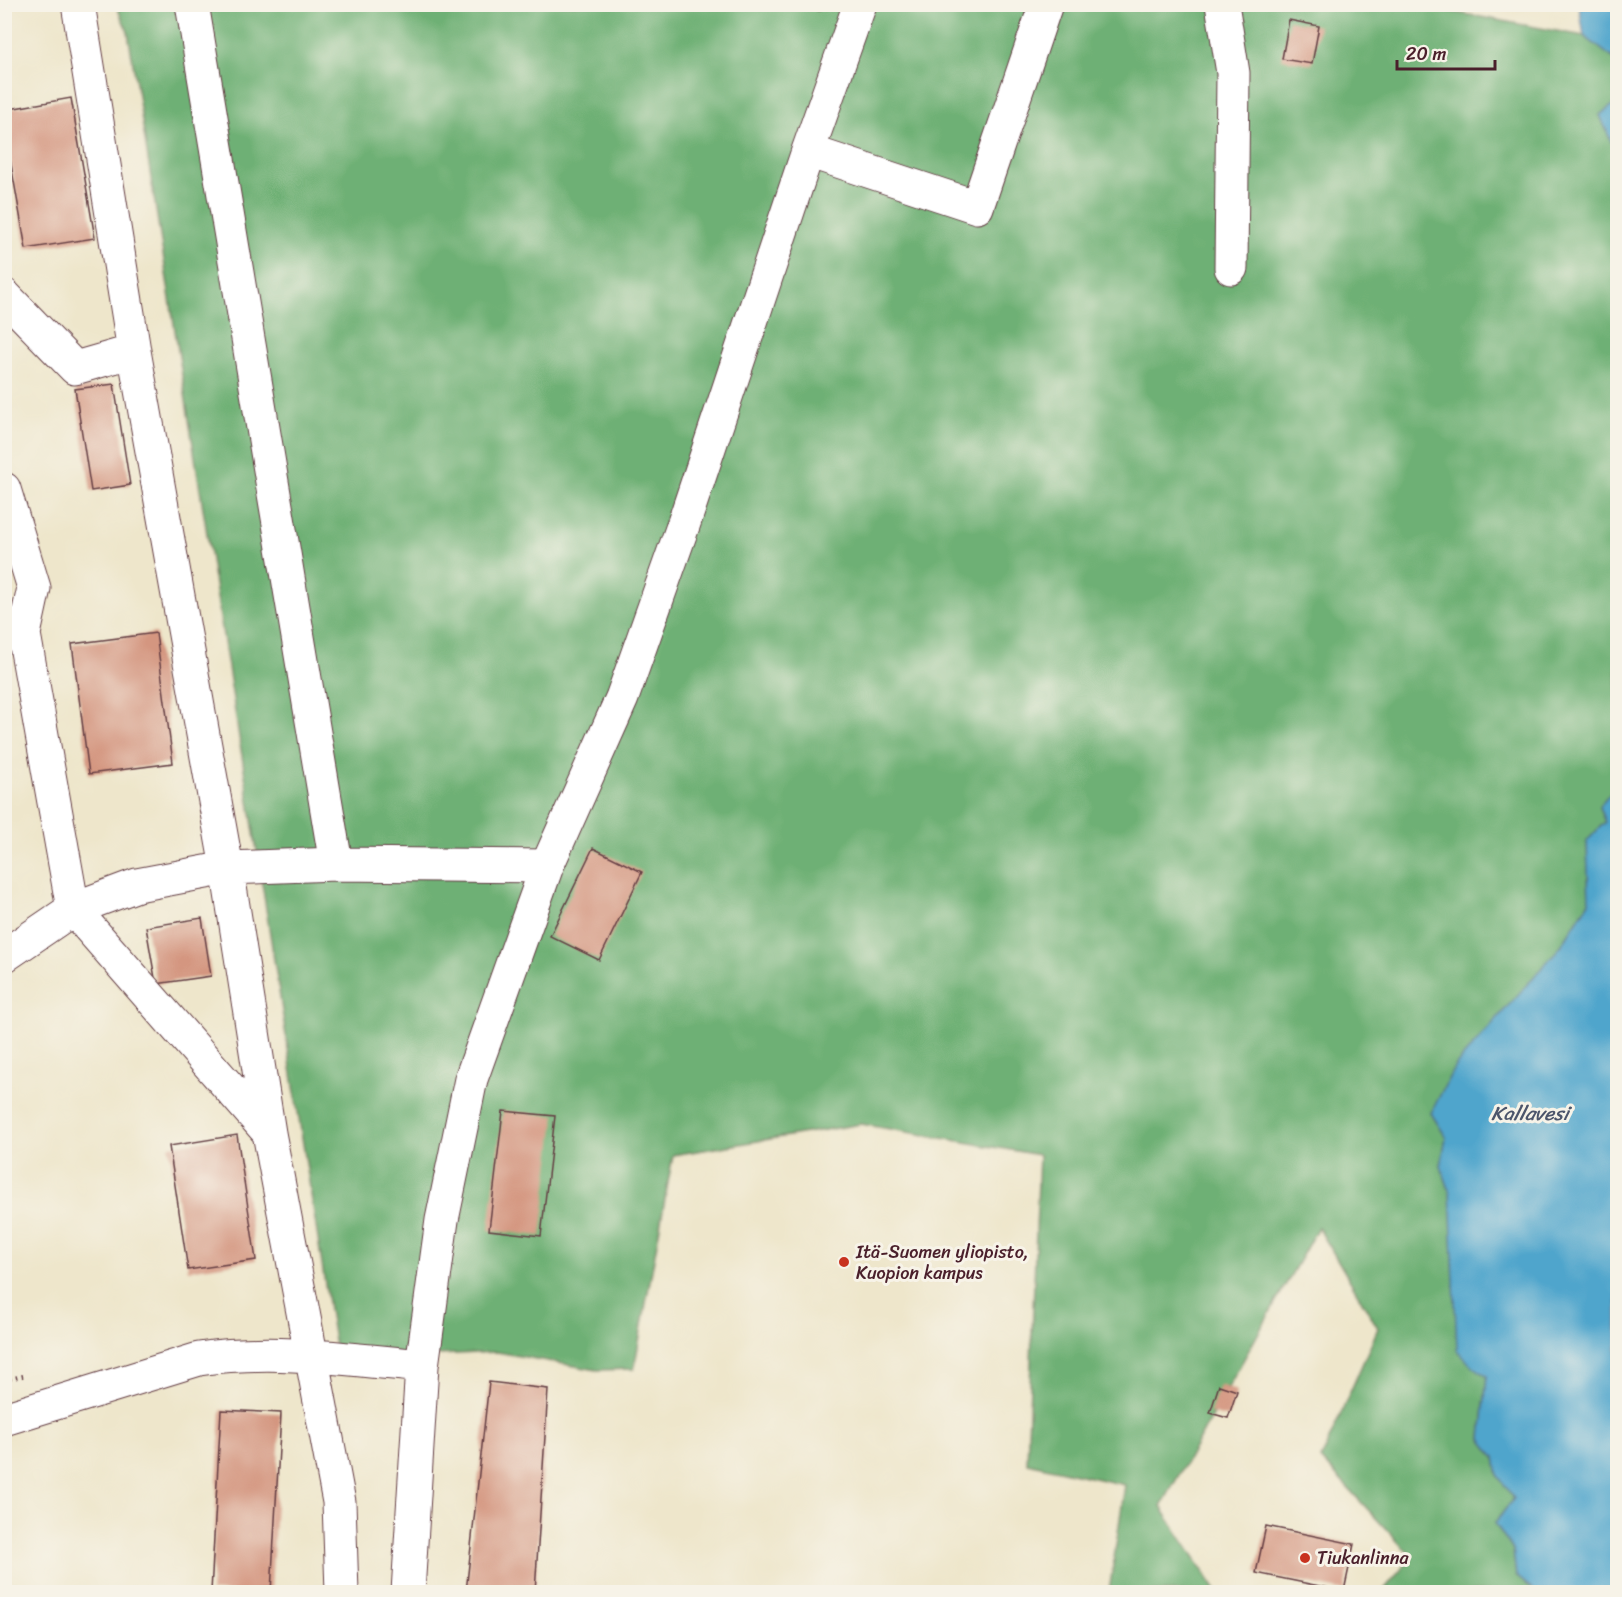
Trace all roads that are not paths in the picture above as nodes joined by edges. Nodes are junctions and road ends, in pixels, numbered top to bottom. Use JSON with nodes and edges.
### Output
{"nodes":[{"id":1,"x":78,"y":4,"type":"edge"},
{"id":2,"x":192,"y":4,"type":"edge"},
{"id":3,"x":860,"y":4,"type":"edge"},
{"id":4,"x":1046,"y":4,"type":"edge"},
{"id":5,"x":1222,"y":4,"type":"edge"},
{"id":6,"x":808,"y":151,"type":"junction"},
{"id":7,"x":1231,"y":268,"type":"dead end"},
{"id":8,"x":4,"y":295,"type":"edge"},
{"id":9,"x":134,"y":351,"type":"junction"},
{"id":10,"x":4,"y":489,"type":"edge"},
{"id":11,"x":336,"y":864,"type":"junction"},
{"id":12,"x":547,"y":866,"type":"junction"},
{"id":13,"x":227,"y":868,"type":"junction"},
{"id":14,"x":73,"y":909,"type":"junction"},
{"id":15,"x":4,"y":956,"type":"edge"},
{"id":16,"x":270,"y":1133,"type":"junction"},
{"id":17,"x":312,"y":1356,"type":"junction"},
{"id":18,"x":422,"y":1366,"type":"junction"},
{"id":19,"x":4,"y":1419,"type":"edge"},
{"id":20,"x":342,"y":1593,"type":"edge"},
{"id":21,"x":408,"y":1593,"type":"edge"}],
"edges":[{"from":1,"to":9,"type":"street"},
{"from":2,"to":11,"type":"street"},
{"from":3,"to":6,"type":"street"},
{"from":4,"to":6,"type":"street"},
{"from":5,"to":7,"type":"street"},
{"from":6,"to":12,"type":"street"},
{"from":8,"to":9,"type":"street"},
{"from":9,"to":13,"type":"street"},
{"from":10,"to":14,"type":"street"},
{"from":11,"to":12,"type":"street"},
{"from":11,"to":13,"type":"street"},
{"from":12,"to":18,"type":"street"},
{"from":13,"to":14,"type":"street"},
{"from":13,"to":16,"type":"street"},
{"from":14,"to":15,"type":"street"},
{"from":14,"to":16,"type":"street"},
{"from":16,"to":17,"type":"street"},
{"from":17,"to":18,"type":"street"},
{"from":17,"to":19,"type":"street"},
{"from":17,"to":20,"type":"street"},
{"from":18,"to":21,"type":"street"}]}
